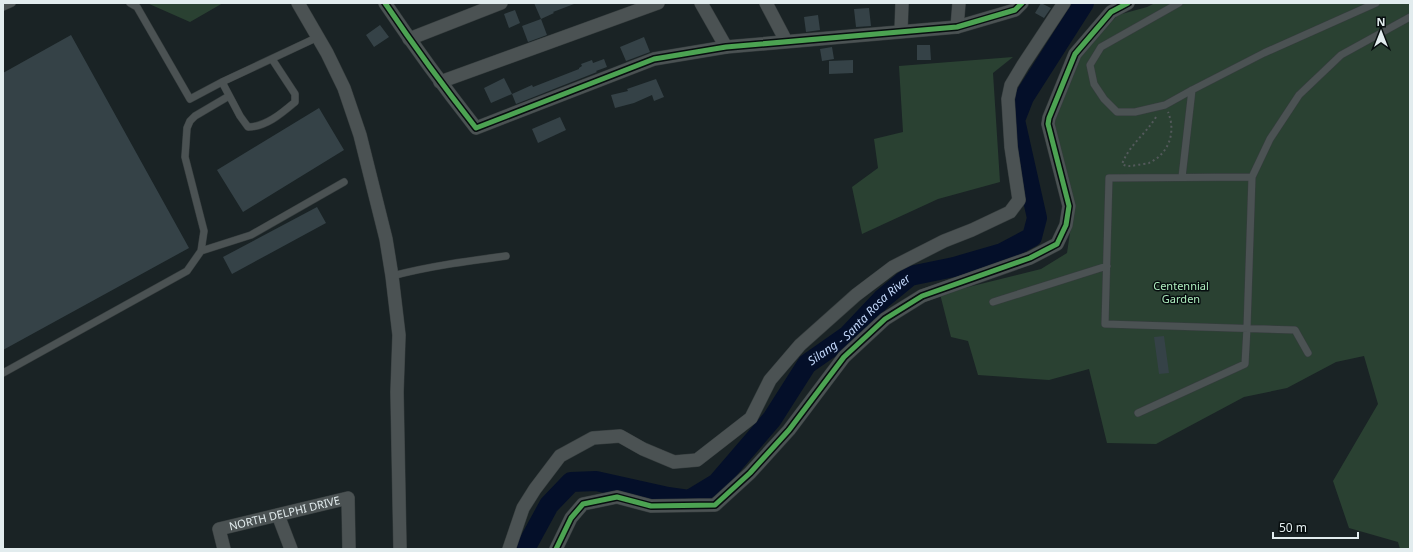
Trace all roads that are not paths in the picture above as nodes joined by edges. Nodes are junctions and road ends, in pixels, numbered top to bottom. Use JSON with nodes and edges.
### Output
{"nodes":[{"id":1,"x":12,"y":3,"type":"edge"},
{"id":2,"x":130,"y":3,"type":"edge"},
{"id":3,"x":298,"y":3,"type":"edge"},
{"id":4,"x":385,"y":3,"type":"edge"},
{"id":5,"x":501,"y":3,"type":"edge"},
{"id":6,"x":658,"y":3,"type":"edge"},
{"id":7,"x":701,"y":3,"type":"edge"},
{"id":8,"x":766,"y":3,"type":"edge"},
{"id":9,"x":902,"y":3,"type":"edge"},
{"id":10,"x":959,"y":3,"type":"edge"},
{"id":11,"x":1064,"y":3,"type":"edge"},
{"id":12,"x":1128,"y":3,"type":"edge"},
{"id":13,"x":1179,"y":3,"type":"edge"},
{"id":14,"x":1376,"y":3,"type":"edge"},
{"id":15,"x":3,"y":7,"type":"edge"},
{"id":16,"x":1018,"y":7,"type":"edge"},
{"id":17,"x":1410,"y":17,"type":"edge"},
{"id":18,"x":957,"y":27,"type":"junction"},
{"id":19,"x":901,"y":31,"type":"junction"},
{"id":20,"x":318,"y":37,"type":"junction"},
{"id":21,"x":409,"y":39,"type":"junction"},
{"id":22,"x":786,"y":42,"type":"junction"},
{"id":23,"x":726,"y":46,"type":"junction"},
{"id":24,"x":272,"y":59,"type":"junction"},
{"id":25,"x":222,"y":82,"type":"junction"},
{"id":26,"x":440,"y":82,"type":"junction"},
{"id":27,"x":1192,"y":90,"type":"junction"},
{"id":28,"x":229,"y":96,"type":"junction"},
{"id":29,"x":1182,"y":177,"type":"junction"},
{"id":30,"x":1252,"y":177,"type":"junction"},
{"id":31,"x":344,"y":182,"type":"dead end"},
{"id":32,"x":201,"y":251,"type":"junction"},
{"id":33,"x":506,"y":256,"type":"dead end"},
{"id":34,"x":1106,"y":266,"type":"junction"},
{"id":35,"x":392,"y":276,"type":"junction"},
{"id":36,"x":993,"y":302,"type":"dead end"},
{"id":37,"x":1247,"y":328,"type":"junction"},
{"id":38,"x":1308,"y":353,"type":"dead end"},
{"id":39,"x":3,"y":373,"type":"edge"},
{"id":40,"x":1138,"y":413,"type":"dead end"},
{"id":41,"x":278,"y":515,"type":"junction"},
{"id":42,"x":224,"y":549,"type":"edge"},
{"id":43,"x":291,"y":549,"type":"edge"},
{"id":44,"x":349,"y":549,"type":"edge"},
{"id":45,"x":400,"y":549,"type":"edge"},
{"id":46,"x":509,"y":549,"type":"edge"},
{"id":47,"x":556,"y":549,"type":"edge"}],
"edges":[{"from":1,"to":15,"type":"lane"},
{"from":2,"to":25,"type":"lane"},
{"from":3,"to":20,"type":"street"},
{"from":4,"to":21,"type":"street"},
{"from":5,"to":21,"type":"street"},
{"from":6,"to":26,"type":"street"},
{"from":7,"to":23,"type":"street"},
{"from":8,"to":22,"type":"street"},
{"from":9,"to":19,"type":"street"},
{"from":10,"to":18,"type":"street"},
{"from":11,"to":46,"type":"street"},
{"from":12,"to":47,"type":"street"},
{"from":13,"to":27,"type":"lane"},
{"from":14,"to":27,"type":"lane"},
{"from":16,"to":18,"type":"street"},
{"from":17,"to":30,"type":"lane"},
{"from":18,"to":19,"type":"street"},
{"from":19,"to":22,"type":"street"},
{"from":20,"to":24,"type":"lane"},
{"from":20,"to":35,"type":"street"},
{"from":21,"to":26,"type":"street"},
{"from":22,"to":23,"type":"street"},
{"from":23,"to":26,"type":"street"},
{"from":24,"to":25,"type":"lane"},
{"from":24,"to":28,"type":"lane"},
{"from":25,"to":28,"type":"lane"},
{"from":27,"to":29,"type":"lane"},
{"from":28,"to":32,"type":"lane"},
{"from":29,"to":30,"type":"lane"},
{"from":29,"to":34,"type":"lane"},
{"from":30,"to":37,"type":"lane"},
{"from":31,"to":32,"type":"lane"},
{"from":32,"to":39,"type":"lane"},
{"from":33,"to":35,"type":"lane"},
{"from":34,"to":36,"type":"lane"},
{"from":34,"to":37,"type":"lane"},
{"from":35,"to":45,"type":"street"},
{"from":37,"to":38,"type":"lane"},
{"from":37,"to":40,"type":"lane"},
{"from":41,"to":42,"type":"street","name":"NORTH DELPHI DRIVE"},
{"from":41,"to":43,"type":"street"},
{"from":41,"to":44,"type":"street","name":"NORTH DELPHI DRIVE"}]}
